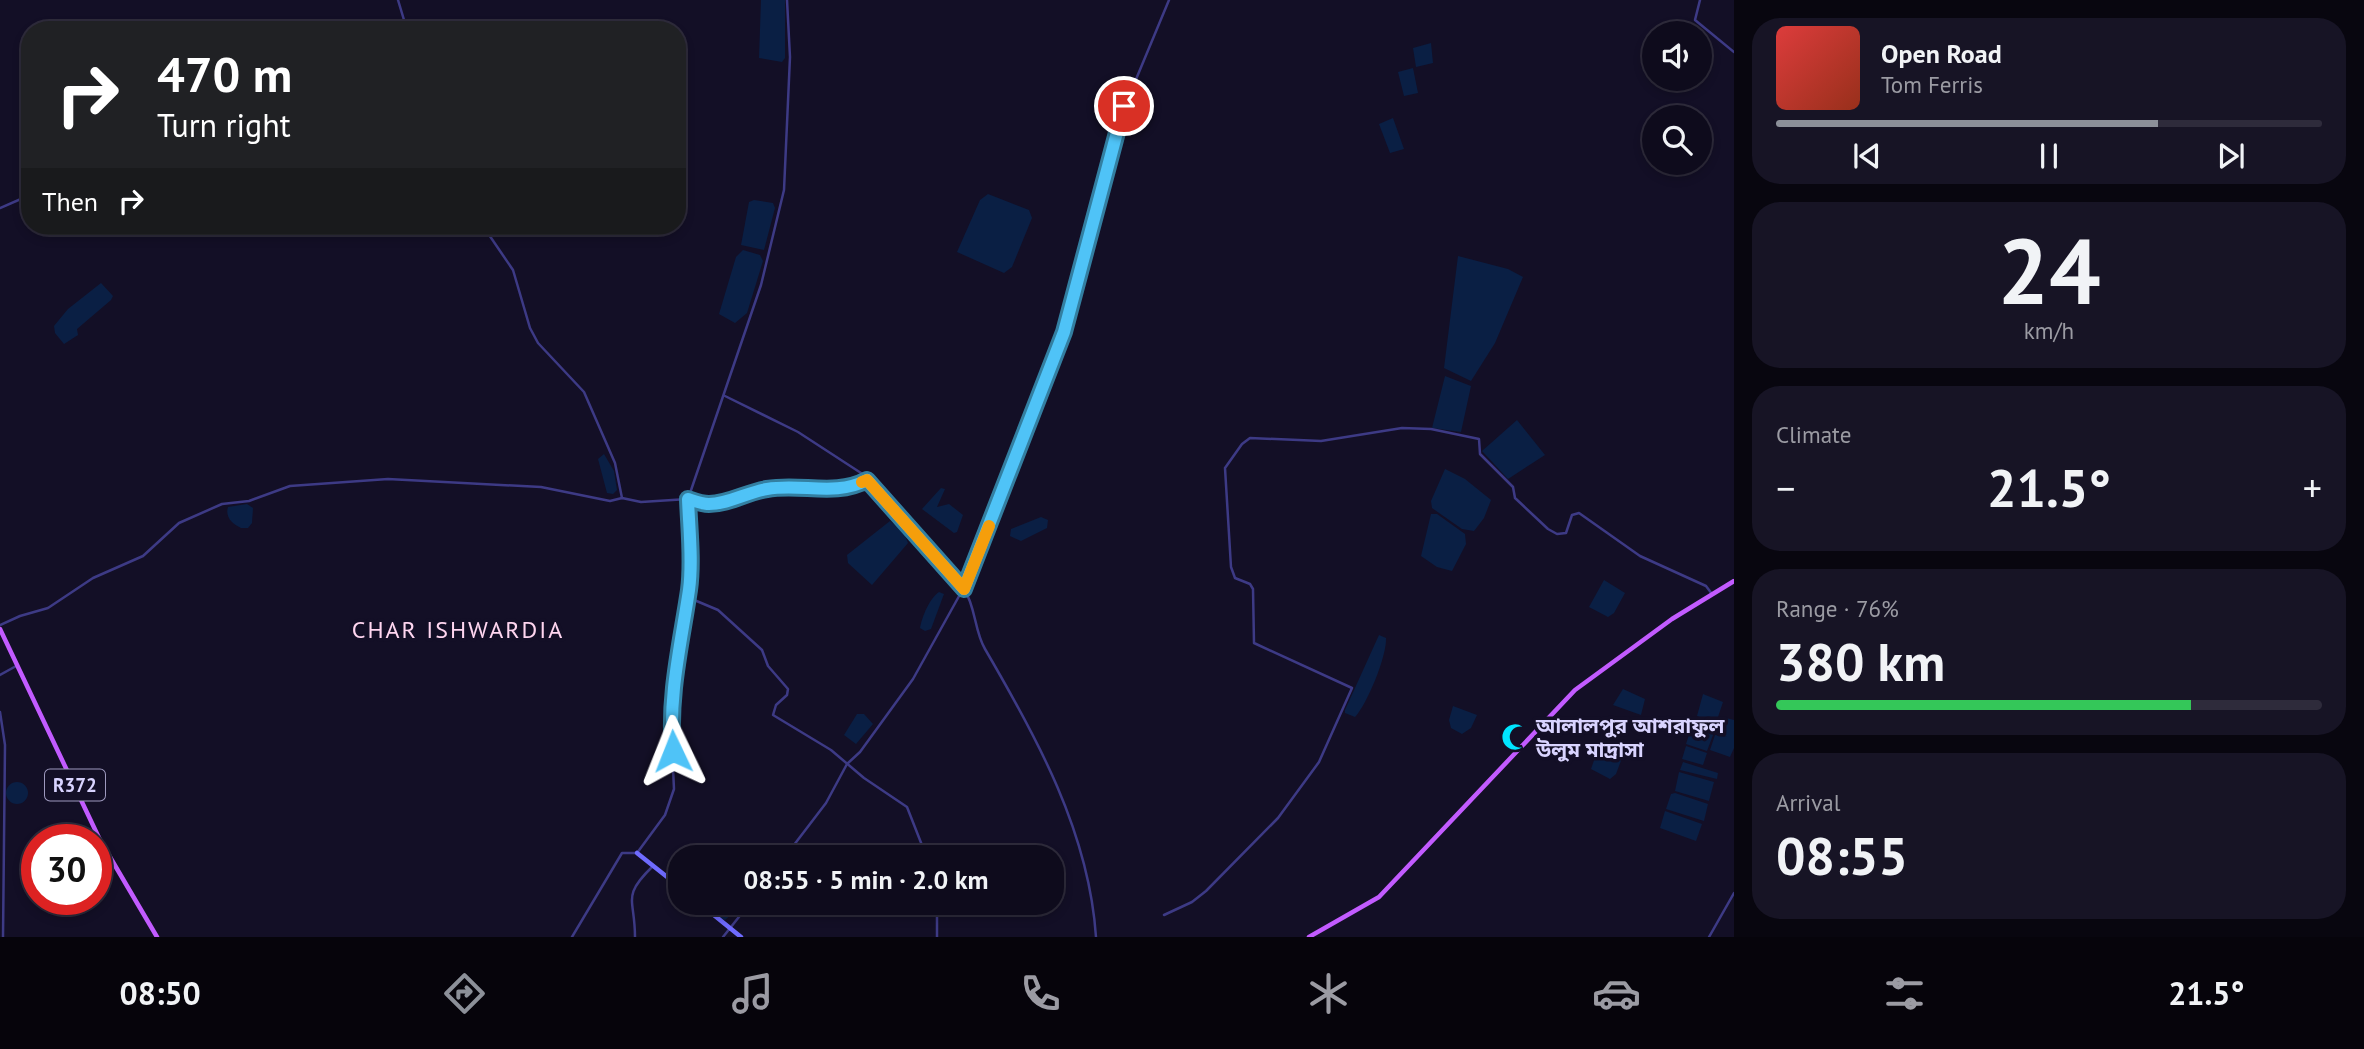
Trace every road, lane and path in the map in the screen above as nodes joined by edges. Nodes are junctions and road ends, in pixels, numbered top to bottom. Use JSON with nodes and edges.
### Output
{"nodes":[{"id":1,"x":398,"y":0,"type":"edge"},
{"id":2,"x":787,"y":0,"type":"edge"},
{"id":3,"x":1169,"y":0,"type":"edge"},
{"id":4,"x":1700,"y":0,"type":"edge"},
{"id":5,"x":404,"y":21,"type":"edge"},
{"id":6,"x":1734,"y":52,"type":"edge"},
{"id":7,"x":21,"y":199,"type":"edge"},
{"id":8,"x":0,"y":208,"type":"edge"},
{"id":9,"x":489,"y":235,"type":"edge"},
{"id":10,"x":725,"y":396,"type":"junction"},
{"id":11,"x":867,"y":480,"type":"junction"},
{"id":12,"x":622,"y":498,"type":"junction"},
{"id":13,"x":688,"y":499,"type":"junction"},
{"id":14,"x":1734,"y":581,"type":"edge"},
{"id":15,"x":964,"y":589,"type":"junction"},
{"id":16,"x":1712,"y":594,"type":"junction"},
{"id":17,"x":687,"y":597,"type":"junction"},
{"id":18,"x":0,"y":627,"type":"edge"},
{"id":19,"x":18,"y":665,"type":"junction"},
{"id":20,"x":0,"y":675,"type":"edge"},
{"id":21,"x":0,"y":712,"type":"edge"},
{"id":22,"x":847,"y":764,"type":"junction"},
{"id":23,"x":794,"y":845,"type":"edge"},
{"id":24,"x":922,"y":845,"type":"edge"},
{"id":25,"x":637,"y":853,"type":"junction"},
{"id":26,"x":653,"y":866,"type":"junction"},
{"id":27,"x":668,"y":878,"type":"edge"},
{"id":28,"x":1734,"y":893,"type":"edge"},
{"id":29,"x":714,"y":915,"type":"edge"},
{"id":30,"x":741,"y":915,"type":"edge"},
{"id":31,"x":937,"y":915,"type":"edge"},
{"id":32,"x":1164,"y":915,"type":"dead end"},
{"id":33,"x":731,"y":929,"type":"junction"},
{"id":34,"x":3,"y":937,"type":"edge"},
{"id":35,"x":157,"y":937,"type":"edge"},
{"id":36,"x":572,"y":937,"type":"edge"},
{"id":37,"x":635,"y":937,"type":"edge"},
{"id":38,"x":723,"y":937,"type":"edge"},
{"id":39,"x":741,"y":937,"type":"edge"},
{"id":40,"x":937,"y":937,"type":"edge"},
{"id":41,"x":1096,"y":937,"type":"edge"},
{"id":42,"x":1310,"y":937,"type":"edge"},
{"id":43,"x":1709,"y":937,"type":"edge"}],
"edges":[{"from":1,"to":5,"type":"street"},
{"from":2,"to":10,"type":"street"},
{"from":3,"to":15,"type":"street"},
{"from":4,"to":6,"type":"street"},
{"from":7,"to":8,"type":"street"},
{"from":9,"to":12,"type":"street"},
{"from":10,"to":11,"type":"street"},
{"from":10,"to":13,"type":"street"},
{"from":11,"to":13,"type":"street"},
{"from":11,"to":15,"type":"street"},
{"from":12,"to":13,"type":"street"},
{"from":12,"to":18,"type":"street"},
{"from":13,"to":17,"type":"street"},
{"from":14,"to":16,"type":"main road"},
{"from":15,"to":22,"type":"street"},
{"from":15,"to":41,"type":"street"},
{"from":16,"to":32,"type":"street"},
{"from":16,"to":42,"type":"main road"},
{"from":17,"to":22,"type":"street"},
{"from":17,"to":25,"type":"street"},
{"from":18,"to":19,"type":"main road","number":"R372"},
{"from":19,"to":20,"type":"street"},
{"from":19,"to":35,"type":"main road","number":"R372"},
{"from":21,"to":34,"type":"street"},
{"from":22,"to":23,"type":"street"},
{"from":22,"to":24,"type":"street"},
{"from":25,"to":26,"type":"street"},
{"from":25,"to":36,"type":"street"},
{"from":26,"to":27,"type":"street"},
{"from":26,"to":37,"type":"street"},
{"from":28,"to":43,"type":"street"},
{"from":29,"to":33,"type":"street"},
{"from":30,"to":33,"type":"street"},
{"from":31,"to":40,"type":"street"},
{"from":33,"to":38,"type":"street"},
{"from":33,"to":39,"type":"street"}]}
